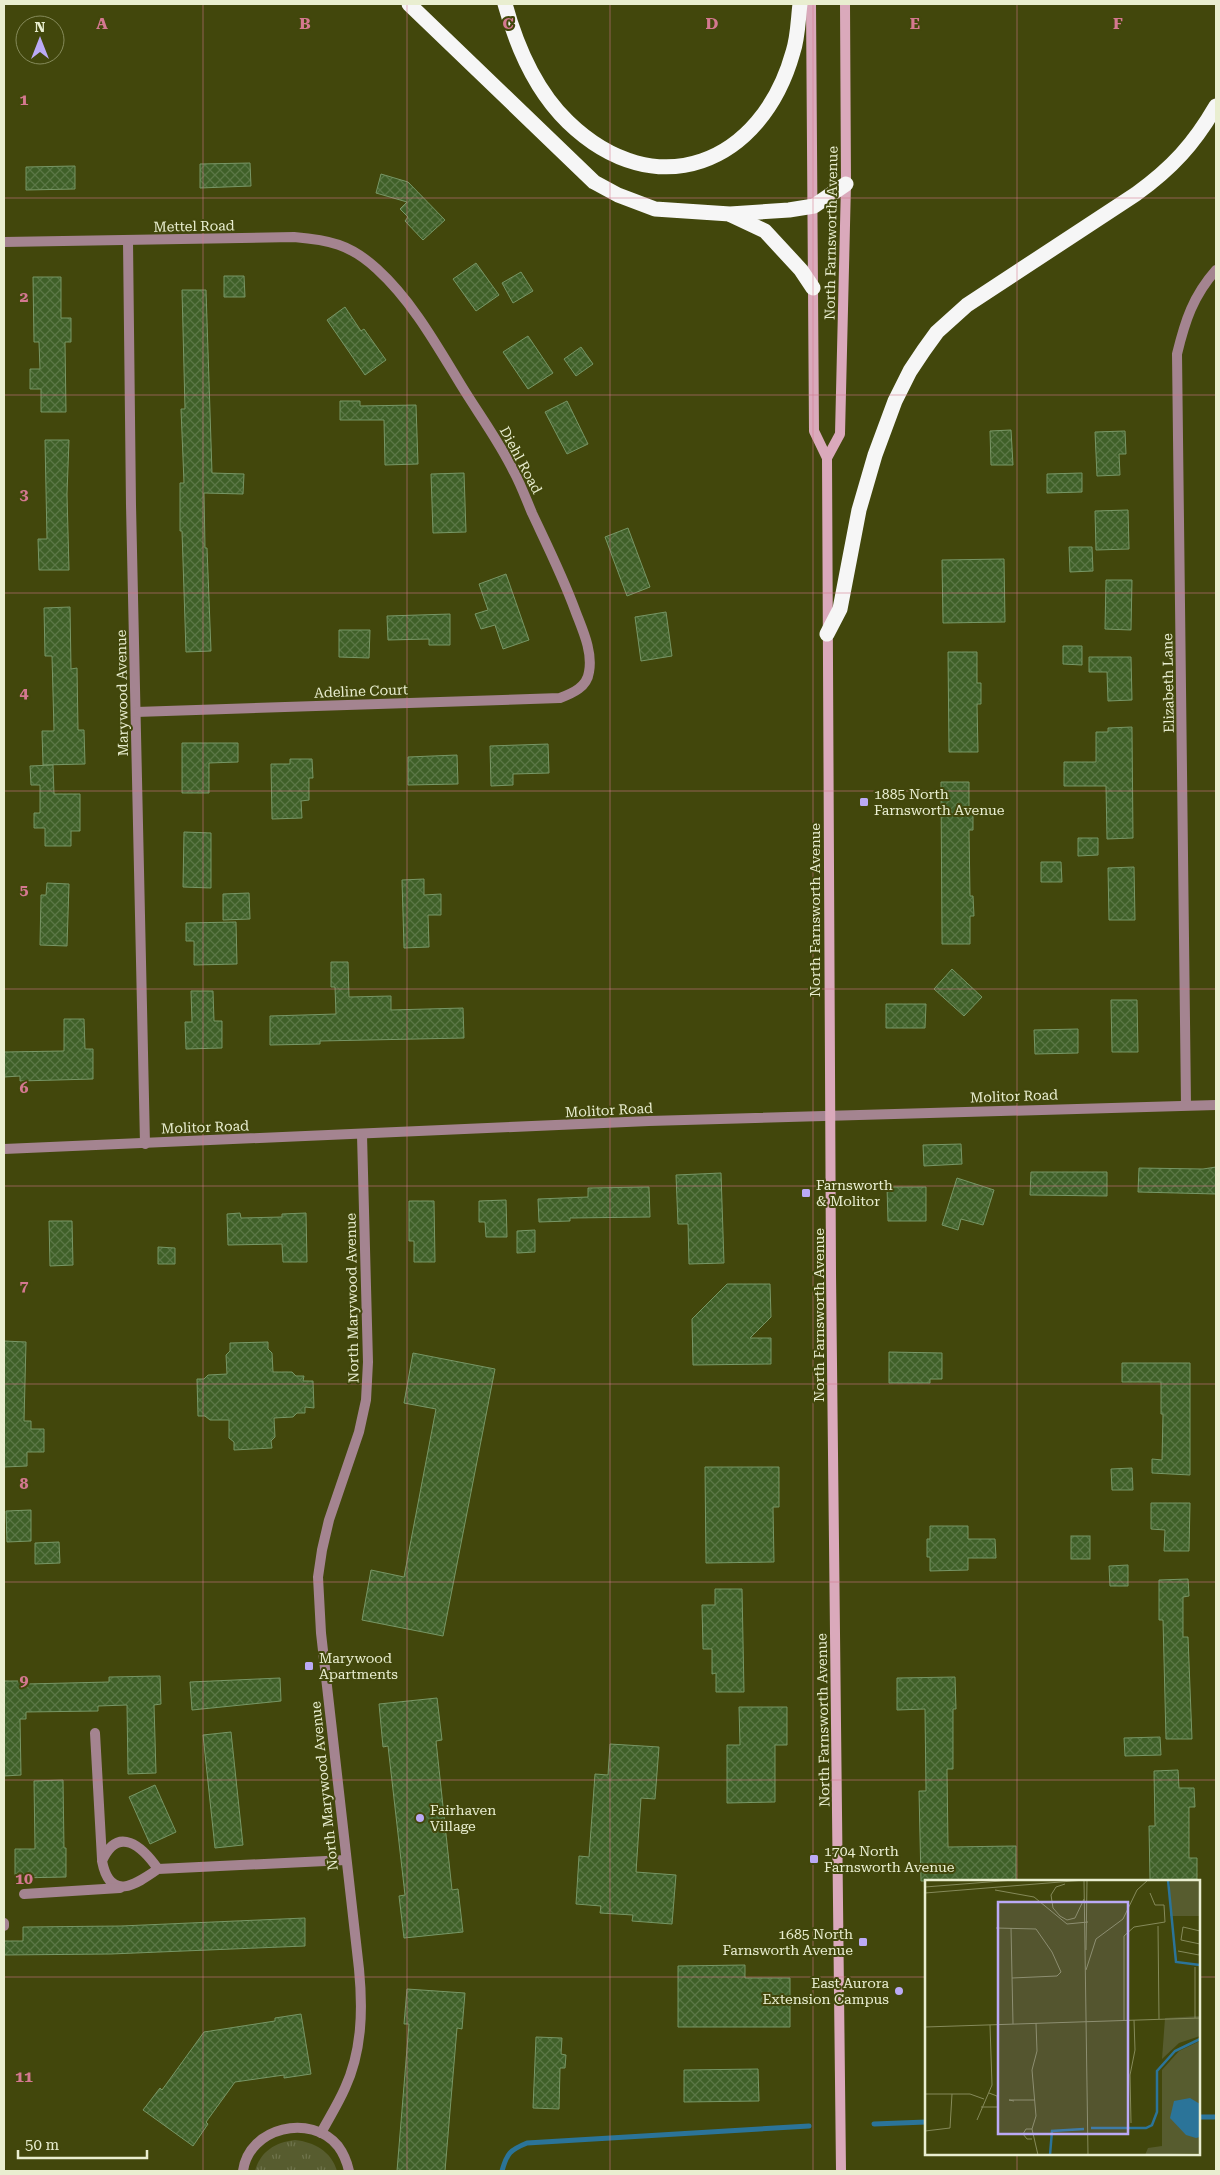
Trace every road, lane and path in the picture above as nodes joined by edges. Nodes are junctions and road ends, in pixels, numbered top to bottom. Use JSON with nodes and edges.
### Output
{"nodes":[{"id":1,"x":409,"y":4,"type":"edge"},
{"id":2,"x":505,"y":4,"type":"edge"},
{"id":3,"x":800,"y":4,"type":"edge"},
{"id":4,"x":811,"y":4,"type":"edge"},
{"id":5,"x":845,"y":4,"type":"edge"},
{"id":6,"x":1216,"y":106,"type":"edge"},
{"id":7,"x":846,"y":184,"type":"junction"},
{"id":8,"x":814,"y":206,"type":"junction"},
{"id":9,"x":730,"y":214,"type":"junction"},
{"id":10,"x":128,"y":241,"type":"junction"},
{"id":11,"x":4,"y":242,"type":"edge"},
{"id":12,"x":377,"y":269,"type":"joint"},
{"id":13,"x":1216,"y":270,"type":"edge"},
{"id":14,"x":813,"y":288,"type":"junction"},
{"id":15,"x":827,"y":458,"type":"junction"},
{"id":16,"x":827,"y":634,"type":"junction"},
{"id":17,"x":584,"y":686,"type":"joint"},
{"id":18,"x":136,"y":712,"type":"junction"},
{"id":19,"x":1186,"y":1105,"type":"junction"},
{"id":20,"x":1216,"y":1105,"type":"edge"},
{"id":21,"x":831,"y":1115,"type":"junction"},
{"id":22,"x":362,"y":1134,"type":"junction"},
{"id":23,"x":145,"y":1144,"type":"junction"},
{"id":24,"x":4,"y":1149,"type":"edge"},
{"id":25,"x":95,"y":1733,"type":"dead end"},
{"id":26,"x":346,"y":1860,"type":"junction"},
{"id":27,"x":102,"y":1861,"type":"junction"},
{"id":28,"x":158,"y":1869,"type":"junction"},
{"id":29,"x":126,"y":1888,"type":"junction"},
{"id":30,"x":24,"y":1894,"type":"dead end"},
{"id":31,"x":321,"y":2133,"type":"junction"},
{"id":32,"x":243,"y":2171,"type":"edge"},
{"id":33,"x":349,"y":2171,"type":"edge"},
{"id":34,"x":841,"y":2171,"type":"edge"}],
"edges":[{"from":1,"to":9,"type":"highway"},
{"from":2,"to":3,"type":"highway"},
{"from":4,"to":8,"type":"main road","name":"North Farnsworth Avenue"},
{"from":5,"to":7,"type":"main road","name":"North Farnsworth Avenue"},
{"from":6,"to":16,"type":"highway"},
{"from":7,"to":8,"type":"highway"},
{"from":7,"to":15,"type":"main road","name":"North Farnsworth Avenue"},
{"from":8,"to":9,"type":"highway"},
{"from":8,"to":14,"type":"main road","name":"North Farnsworth Avenue"},
{"from":9,"to":14,"type":"highway"},
{"from":10,"to":11,"type":"street","name":"Mettel Road"},
{"from":10,"to":12,"type":"street","name":"Mettel Road"},
{"from":10,"to":18,"type":"street","name":"Marywood Avenue"},
{"from":12,"to":17,"type":"street","name":"Diehl Road"},
{"from":13,"to":19,"type":"street","name":"Elizabeth Lane"},
{"from":14,"to":15,"type":"main road","name":"North Farnsworth Avenue"},
{"from":15,"to":16,"type":"main road","name":"North Farnsworth Avenue"},
{"from":16,"to":21,"type":"main road","name":"North Farnsworth Avenue"},
{"from":17,"to":18,"type":"street","name":"Adeline Court"},
{"from":18,"to":23,"type":"street","name":"Marywood Avenue"},
{"from":19,"to":20,"type":"street","name":"Molitor Road"},
{"from":19,"to":21,"type":"street","name":"Molitor Road"},
{"from":21,"to":22,"type":"street","name":"Molitor Road"},
{"from":21,"to":34,"type":"main road","name":"North Farnsworth Avenue"},
{"from":22,"to":23,"type":"street","name":"Molitor Road"},
{"from":22,"to":26,"type":"street","name":"North Marywood Avenue"},
{"from":23,"to":24,"type":"street","name":"Molitor Road"},
{"from":25,"to":27,"type":"street"},
{"from":26,"to":28,"type":"street"},
{"from":26,"to":31,"type":"street","name":"North Marywood Avenue"},
{"from":27,"to":28,"type":"street"},
{"from":27,"to":29,"type":"street"},
{"from":28,"to":29,"type":"street"},
{"from":29,"to":30,"type":"street"},
{"from":31,"to":32,"type":"street"},
{"from":31,"to":33,"type":"street"}]}
